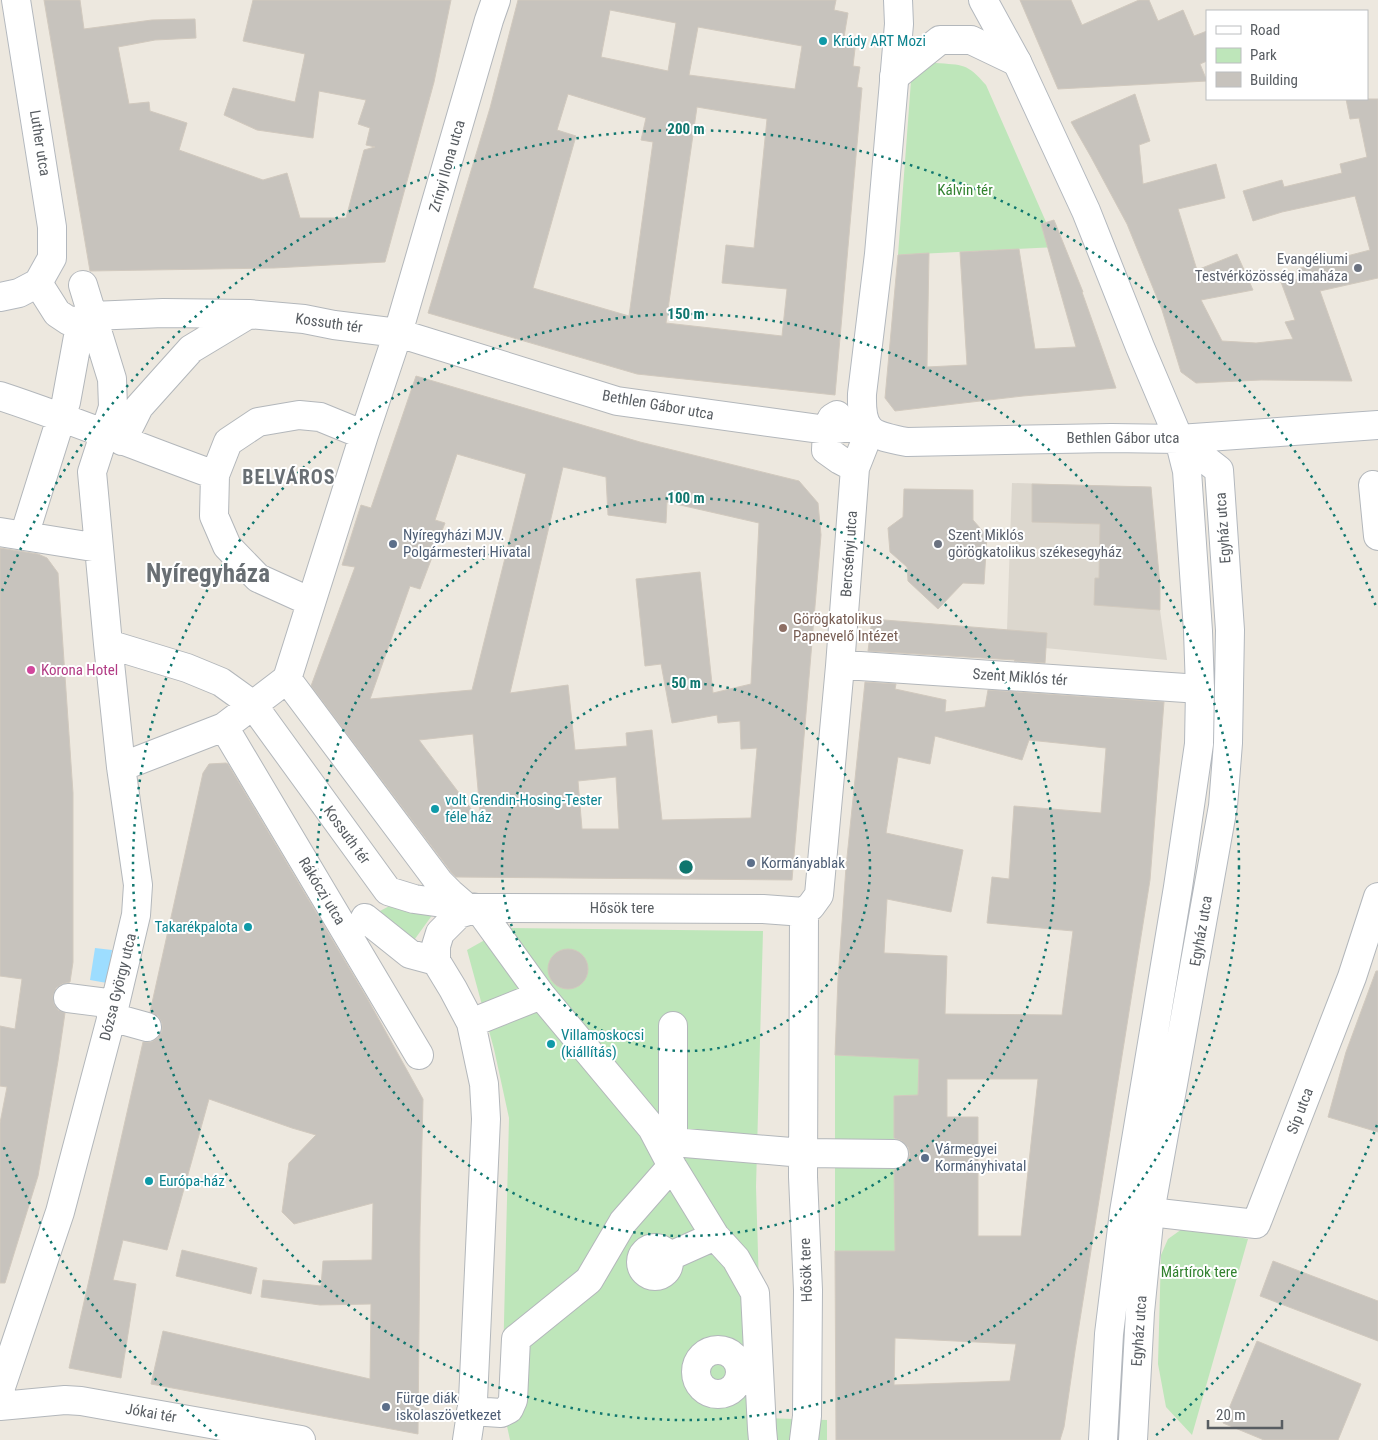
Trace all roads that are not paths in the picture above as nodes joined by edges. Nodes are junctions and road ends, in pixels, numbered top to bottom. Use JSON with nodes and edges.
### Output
{"nodes":[{"id":1,"x":16,"y":0,"type":"edge"},
{"id":2,"x":898,"y":0,"type":"edge"},
{"id":3,"x":983,"y":0,"type":"edge"},
{"id":4,"x":486,"y":7,"type":"edge"},
{"id":5,"x":1017,"y":62,"type":"junction"},
{"id":6,"x":894,"y":77,"type":"junction"},
{"id":7,"x":38,"y":283,"type":"junction"},
{"id":8,"x":83,"y":285,"type":"dead end"},
{"id":9,"x":0,"y":297,"type":"edge"},
{"id":10,"x":249,"y":314,"type":"junction"},
{"id":11,"x":86,"y":318,"type":"junction"},
{"id":12,"x":398,"y":333,"type":"junction"},
{"id":13,"x":0,"y":396,"type":"edge"},
{"id":14,"x":61,"y":416,"type":"junction"},
{"id":15,"x":866,"y":421,"type":"junction"},
{"id":16,"x":1378,"y":425,"type":"edge"},
{"id":17,"x":827,"y":430,"type":"junction"},
{"id":18,"x":364,"y":435,"type":"junction"},
{"id":19,"x":113,"y":437,"type":"junction"},
{"id":20,"x":1179,"y":439,"type":"junction"},
{"id":21,"x":856,"y":468,"type":"junction"},
{"id":22,"x":215,"y":475,"type":"junction"},
{"id":23,"x":1373,"y":484,"type":"dead end"},
{"id":24,"x":12,"y":534,"type":"edge"},
{"id":25,"x":1378,"y":536,"type":"edge"},
{"id":26,"x":100,"y":559,"type":"junction"},
{"id":27,"x":311,"y":602,"type":"junction"},
{"id":28,"x":108,"y":644,"type":"junction"},
{"id":29,"x":840,"y":666,"type":"junction"},
{"id":30,"x":287,"y":679,"type":"junction"},
{"id":31,"x":1200,"y":689,"type":"junction"},
{"id":32,"x":253,"y":705,"type":"junction"},
{"id":33,"x":224,"y":727,"type":"junction"},
{"id":34,"x":121,"y":767,"type":"junction"},
{"id":35,"x":1378,"y":897,"type":"edge"},
{"id":36,"x":472,"y":907,"type":"junction"},
{"id":37,"x":804,"y":912,"type":"junction"},
{"id":38,"x":365,"y":918,"type":"dead end"},
{"id":39,"x":436,"y":962,"type":"junction"},
{"id":40,"x":541,"y":995,"type":"junction"},
{"id":41,"x":68,"y":998,"type":"dead end"},
{"id":42,"x":113,"y":1011,"type":"junction"},
{"id":43,"x":470,"y":1023,"type":"junction"},
{"id":44,"x":673,"y":1026,"type":"dead end"},
{"id":45,"x":147,"y":1027,"type":"dead end"},
{"id":46,"x":420,"y":1055,"type":"dead end"},
{"id":47,"x":666,"y":1146,"type":"junction"},
{"id":48,"x":803,"y":1153,"type":"junction"},
{"id":49,"x":894,"y":1154,"type":"dead end"},
{"id":50,"x":1150,"y":1212,"type":"junction"},
{"id":51,"x":622,"y":1222,"type":"junction"},
{"id":52,"x":715,"y":1236,"type":"junction"},
{"id":53,"x":0,"y":1390,"type":"edge"},
{"id":54,"x":0,"y":1406,"type":"edge"},
{"id":55,"x":471,"y":1411,"type":"junction"},
{"id":56,"x":257,"y":1436,"type":"edge"},
{"id":57,"x":301,"y":1440,"type":"edge"},
{"id":58,"x":468,"y":1440,"type":"edge"},
{"id":59,"x":763,"y":1440,"type":"edge"},
{"id":60,"x":804,"y":1440,"type":"edge"},
{"id":61,"x":1103,"y":1440,"type":"edge"},
{"id":62,"x":1133,"y":1440,"type":"edge"}],
"edges":[{"from":1,"to":7,"type":"street","name":"Luther utca"},
{"from":2,"to":6,"type":"street"},
{"from":3,"to":5,"type":"street"},
{"from":4,"to":12,"type":"street","name":"Zrínyi Ilona utca"},
{"from":5,"to":6,"type":"street"},
{"from":5,"to":20,"type":"street","name":"Egyház utca"},
{"from":6,"to":15,"type":"street","name":"Bercsényi utca"},
{"from":7,"to":9,"type":"street"},
{"from":7,"to":11,"type":"street","name":"Kossuth tér"},
{"from":8,"to":11,"type":"street"},
{"from":10,"to":11,"type":"street","name":"Kossuth tér"},
{"from":10,"to":12,"type":"street","name":"Kossuth tér"},
{"from":10,"to":19,"type":"street"},
{"from":11,"to":14,"type":"street"},
{"from":11,"to":19,"type":"street"},
{"from":12,"to":17,"type":"street","name":"Bethlen Gábor utca"},
{"from":12,"to":18,"type":"street"},
{"from":13,"to":14,"type":"street"},
{"from":14,"to":19,"type":"street"},
{"from":14,"to":24,"type":"street"},
{"from":15,"to":17,"type":"street"},
{"from":15,"to":20,"type":"street","name":"Bethlen Gábor utca"},
{"from":15,"to":21,"type":"street","name":"Bercsényi utca"},
{"from":16,"to":20,"type":"street","name":"Bethlen Gábor utca"},
{"from":17,"to":21,"type":"street"},
{"from":18,"to":22,"type":"street"},
{"from":18,"to":27,"type":"street"},
{"from":19,"to":22,"type":"street"},
{"from":19,"to":26,"type":"street"},
{"from":20,"to":31,"type":"street","name":"Egyház utca"},
{"from":20,"to":50,"type":"street","name":"Egyház utca"},
{"from":21,"to":29,"type":"street","name":"Bercsényi utca"},
{"from":22,"to":27,"type":"street"},
{"from":23,"to":25,"type":"street"},
{"from":24,"to":26,"type":"street"},
{"from":26,"to":28,"type":"street","name":"Dózsa György utca"},
{"from":27,"to":30,"type":"street"},
{"from":28,"to":32,"type":"street","name":"Kossuth tér"},
{"from":28,"to":34,"type":"street","name":"Dózsa György utca"},
{"from":29,"to":31,"type":"street","name":"Szent Miklós tér"},
{"from":29,"to":37,"type":"street","name":"Bercsényi utca"},
{"from":30,"to":32,"type":"street"},
{"from":30,"to":36,"type":"street"},
{"from":31,"to":61,"type":"street","name":"Egyház utca"},
{"from":32,"to":33,"type":"street"},
{"from":32,"to":36,"type":"street","name":"Kossuth tér"},
{"from":33,"to":34,"type":"street"},
{"from":33,"to":46,"type":"street","name":"Rákóczi utca"},
{"from":34,"to":42,"type":"street","name":"Dózsa György utca"},
{"from":35,"to":50,"type":"street","name":"Síp utca"},
{"from":36,"to":37,"type":"street","name":"Hősök tere"},
{"from":36,"to":39,"type":"street","name":"Hősök tere"},
{"from":36,"to":40,"type":"street"},
{"from":37,"to":48,"type":"street","name":"Hősök tere"},
{"from":38,"to":39,"type":"street"},
{"from":39,"to":43,"type":"street"},
{"from":40,"to":43,"type":"street"},
{"from":40,"to":47,"type":"street"},
{"from":41,"to":42,"type":"street"},
{"from":42,"to":45,"type":"street"},
{"from":42,"to":53,"type":"street","name":"Dózsa György utca"},
{"from":43,"to":55,"type":"street"},
{"from":44,"to":47,"type":"street"},
{"from":47,"to":48,"type":"street"},
{"from":47,"to":51,"type":"street"},
{"from":47,"to":52,"type":"street"},
{"from":48,"to":49,"type":"street"},
{"from":48,"to":60,"type":"street","name":"Hősök tere"},
{"from":50,"to":62,"type":"street","name":"Egyház utca"},
{"from":51,"to":52,"type":"street"},
{"from":51,"to":55,"type":"street"},
{"from":52,"to":59,"type":"street"},
{"from":54,"to":56,"type":"street","name":"Jókai tér"},
{"from":55,"to":58,"type":"street"},
{"from":56,"to":57,"type":"street","name":"Jókai tér"}]}
